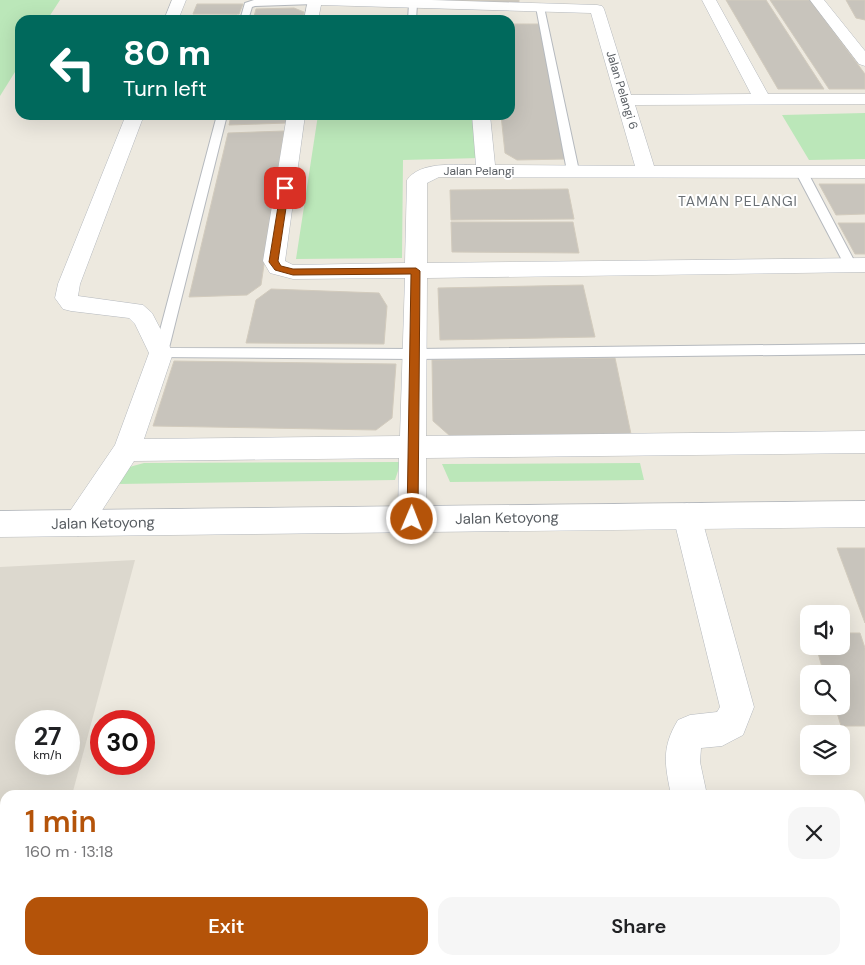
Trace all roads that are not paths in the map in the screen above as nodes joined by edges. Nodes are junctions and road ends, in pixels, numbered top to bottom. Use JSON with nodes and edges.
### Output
{"nodes":[{"id":1,"x":179,"y":0,"type":"edge"},
{"id":2,"x":709,"y":0,"type":"edge"},
{"id":3,"x":816,"y":0,"type":"edge"},
{"id":4,"x":314,"y":1,"type":"edge"},
{"id":5,"x":338,"y":1,"type":"edge"},
{"id":6,"x":413,"y":4,"type":"junction"},
{"id":7,"x":532,"y":5,"type":"edge"},
{"id":8,"x":475,"y":13,"type":"edge"},
{"id":9,"x":173,"y":15,"type":"edge"},
{"id":10,"x":245,"y":15,"type":"edge"},
{"id":11,"x":312,"y":15,"type":"edge"},
{"id":12,"x":412,"y":15,"type":"edge"},
{"id":13,"x":838,"y":27,"type":"junction"},
{"id":14,"x":856,"y":28,"type":"dead end"},
{"id":15,"x":865,"y":61,"type":"edge"},
{"id":16,"x":762,"y":99,"type":"junction"},
{"id":17,"x":865,"y":99,"type":"edge"},
{"id":18,"x":625,"y":100,"type":"junction"},
{"id":19,"x":133,"y":120,"type":"edge"},
{"id":20,"x":221,"y":120,"type":"edge"},
{"id":21,"x":295,"y":120,"type":"edge"},
{"id":22,"x":481,"y":120,"type":"edge"},
{"id":23,"x":486,"y":171,"type":"junction"},
{"id":24,"x":573,"y":171,"type":"junction"},
{"id":25,"x":646,"y":171,"type":"junction"},
{"id":26,"x":801,"y":172,"type":"junction"},
{"id":27,"x":865,"y":172,"type":"edge"},
{"id":28,"x":858,"y":266,"type":"edge"},
{"id":29,"x":416,"y":271,"type":"junction"},
{"id":30,"x":865,"y":350,"type":"edge"},
{"id":31,"x":161,"y":353,"type":"junction"},
{"id":32,"x":415,"y":354,"type":"junction"},
{"id":33,"x":865,"y":442,"type":"edge"},
{"id":34,"x":413,"y":447,"type":"junction"},
{"id":35,"x":127,"y":450,"type":"junction"},
{"id":36,"x":865,"y":514,"type":"edge"},
{"id":37,"x":687,"y":516,"type":"junction"},
{"id":38,"x":412,"y":519,"type":"junction"},
{"id":39,"x":78,"y":523,"type":"junction"},
{"id":40,"x":0,"y":524,"type":"edge"},
{"id":41,"x":688,"y":790,"type":"edge"}],
"edges":[{"from":1,"to":9,"type":"street"},
{"from":2,"to":16,"type":"street"},
{"from":3,"to":13,"type":"street"},
{"from":4,"to":5,"type":"street"},
{"from":4,"to":10,"type":"lane"},
{"from":4,"to":11,"type":"street"},
{"from":5,"to":6,"type":"street"},
{"from":6,"to":8,"type":"street"},
{"from":6,"to":12,"type":"lane"},
{"from":7,"to":8,"type":"street"},
{"from":7,"to":18,"type":"street","name":"Jalan Pelangi 6"},
{"from":7,"to":24,"type":"lane"},
{"from":13,"to":14,"type":"street"},
{"from":13,"to":15,"type":"street"},
{"from":16,"to":17,"type":"street"},
{"from":16,"to":18,"type":"street"},
{"from":18,"to":25,"type":"street","name":"Jalan Pelangi 6"},
{"from":19,"to":31,"type":"street"},
{"from":20,"to":31,"type":"lane"},
{"from":21,"to":29,"type":"street"},
{"from":22,"to":23,"type":"street"},
{"from":23,"to":24,"type":"street","name":"Jalan Pelangi"},
{"from":23,"to":29,"type":"street","name":"Jalan Pelangi"},
{"from":24,"to":25,"type":"street","name":"Jalan Pelangi"},
{"from":25,"to":26,"type":"street","name":"Jalan Pelangi"},
{"from":26,"to":27,"type":"street","name":"Jalan Pelangi"},
{"from":26,"to":28,"type":"lane"},
{"from":28,"to":29,"type":"street"},
{"from":29,"to":32,"type":"street"},
{"from":30,"to":32,"type":"lane"},
{"from":31,"to":32,"type":"lane"},
{"from":31,"to":35,"type":"street"},
{"from":32,"to":34,"type":"street"},
{"from":33,"to":34,"type":"street"},
{"from":34,"to":35,"type":"street"},
{"from":34,"to":38,"type":"street"},
{"from":35,"to":39,"type":"street"},
{"from":36,"to":37,"type":"street","name":"Jalan Ketoyong"},
{"from":37,"to":38,"type":"street","name":"Jalan Ketoyong"},
{"from":37,"to":41,"type":"street"},
{"from":38,"to":39,"type":"street","name":"Jalan Ketoyong"},
{"from":39,"to":40,"type":"street","name":"Jalan Ketoyong"}]}
